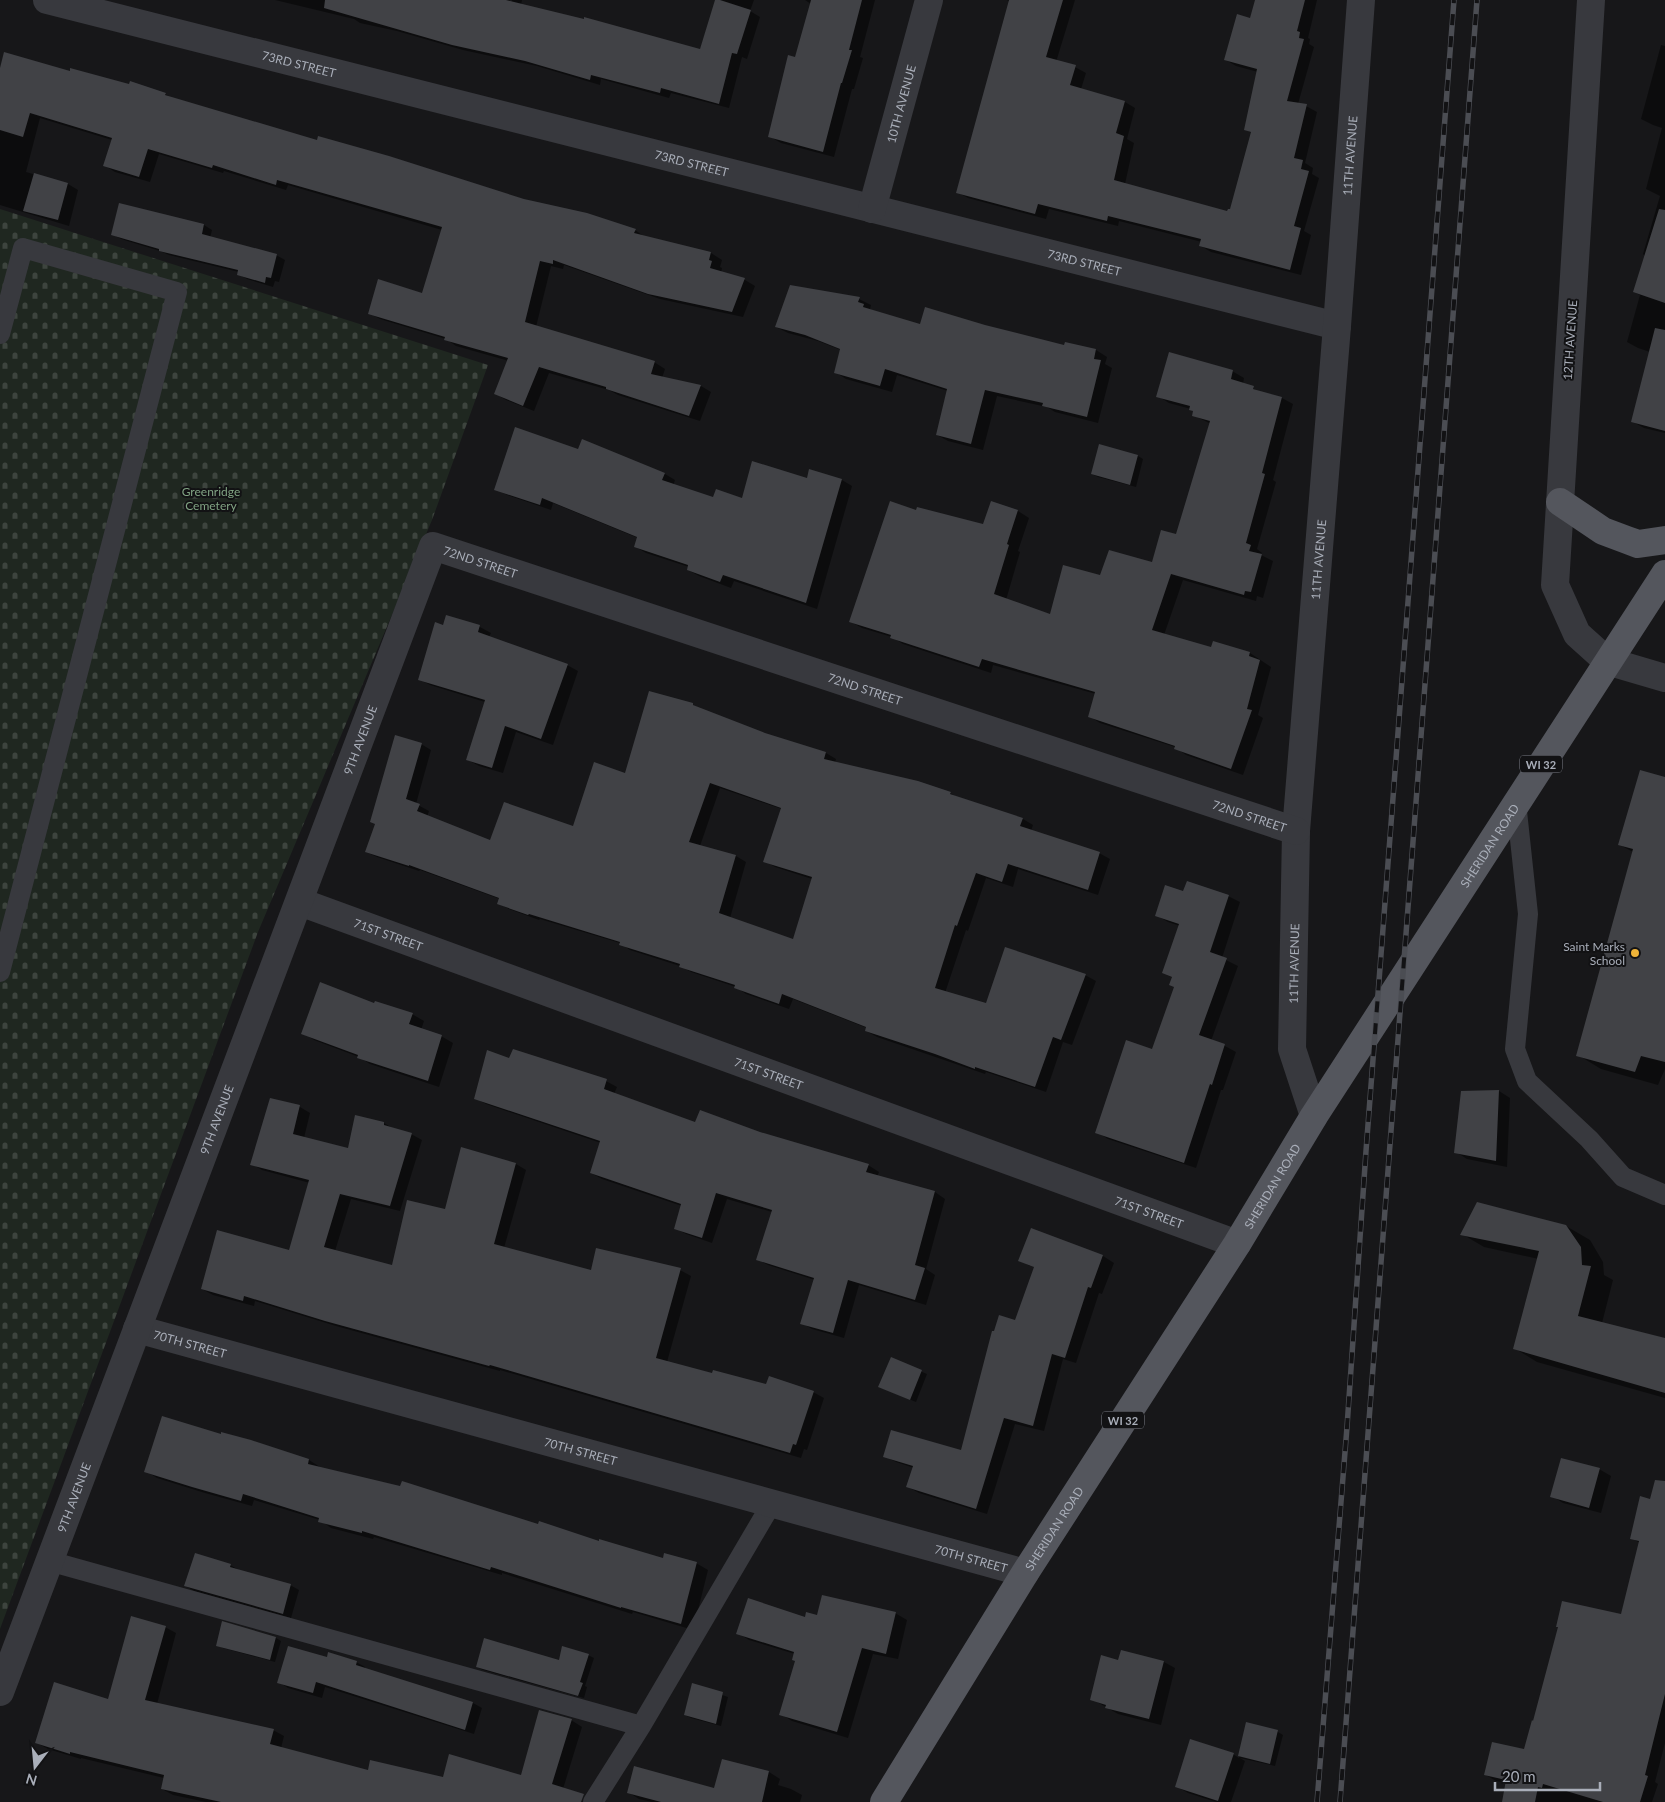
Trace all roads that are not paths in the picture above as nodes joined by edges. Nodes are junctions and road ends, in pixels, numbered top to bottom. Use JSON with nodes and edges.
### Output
{"nodes":[{"id":1,"x":47,"y":0,"type":"edge"},
{"id":2,"x":929,"y":0,"type":"edge"},
{"id":3,"x":1361,"y":0,"type":"edge"},
{"id":4,"x":1591,"y":0,"type":"edge"},
{"id":5,"x":872,"y":209,"type":"junction"},
{"id":6,"x":1338,"y":326,"type":"junction"},
{"id":7,"x":0,"y":334,"type":"edge"},
{"id":8,"x":1560,"y":502,"type":"junction"},
{"id":9,"x":1665,"y":540,"type":"edge"},
{"id":10,"x":433,"y":546,"type":"joint"},
{"id":11,"x":1663,"y":580,"type":"edge"},
{"id":12,"x":1607,"y":661,"type":"junction"},
{"id":13,"x":1665,"y":678,"type":"edge"},
{"id":14,"x":1516,"y":802,"type":"junction"},
{"id":15,"x":1296,"y":832,"type":"junction"},
{"id":16,"x":300,"y":902,"type":"junction"},
{"id":17,"x":0,"y":972,"type":"edge"},
{"id":18,"x":1314,"y":1116,"type":"junction"},
{"id":19,"x":1665,"y":1195,"type":"edge"},
{"id":20,"x":1237,"y":1244,"type":"junction"},
{"id":21,"x":137,"y":1329,"type":"junction"},
{"id":22,"x":772,"y":1503,"type":"junction"},
{"id":23,"x":49,"y":1561,"type":"junction"},
{"id":24,"x":1025,"y":1573,"type":"junction"},
{"id":25,"x":0,"y":1692,"type":"edge"},
{"id":26,"x":641,"y":1726,"type":"junction"},
{"id":27,"x":593,"y":1802,"type":"edge"},
{"id":28,"x":884,"y":1802,"type":"edge"}],
"edges":[{"from":1,"to":5,"type":"street","name":"73RD STREET"},
{"from":2,"to":5,"type":"street","name":"10TH AVENUE"},
{"from":3,"to":6,"type":"street","name":"11TH AVENUE"},
{"from":4,"to":8,"type":"street","name":"12TH AVENUE"},
{"from":5,"to":6,"type":"street","name":"73RD STREET"},
{"from":6,"to":15,"type":"street","name":"11TH AVENUE"},
{"from":7,"to":17,"type":"lane"},
{"from":8,"to":9,"type":"main road"},
{"from":8,"to":12,"type":"street","name":"12TH AVENUE"},
{"from":10,"to":15,"type":"street","name":"72ND STREET"},
{"from":10,"to":16,"type":"street","name":"9TH AVENUE"},
{"from":11,"to":12,"type":"main road","name":"SHERIDAN ROAD","number":"WI 32"},
{"from":12,"to":13,"type":"street"},
{"from":12,"to":14,"type":"main road","name":"SHERIDAN ROAD","number":"WI 32"},
{"from":14,"to":18,"type":"main road","name":"SHERIDAN ROAD","number":"WI 32"},
{"from":14,"to":19,"type":"lane"},
{"from":15,"to":18,"type":"street","name":"11TH AVENUE"},
{"from":16,"to":20,"type":"street","name":"71ST STREET"},
{"from":16,"to":21,"type":"street","name":"9TH AVENUE"},
{"from":18,"to":20,"type":"main road","name":"SHERIDAN ROAD","number":"WI 32"},
{"from":20,"to":24,"type":"main road","name":"SHERIDAN ROAD","number":"WI 32"},
{"from":21,"to":22,"type":"street","name":"70TH STREET"},
{"from":21,"to":23,"type":"street","name":"9TH AVENUE"},
{"from":22,"to":24,"type":"street","name":"70TH STREET"},
{"from":22,"to":26,"type":"lane"},
{"from":23,"to":25,"type":"street","name":"9TH AVENUE"},
{"from":23,"to":26,"type":"lane"},
{"from":24,"to":28,"type":"main road","name":"SHERIDAN ROAD","number":"WI 32"},
{"from":26,"to":27,"type":"lane"}]}
